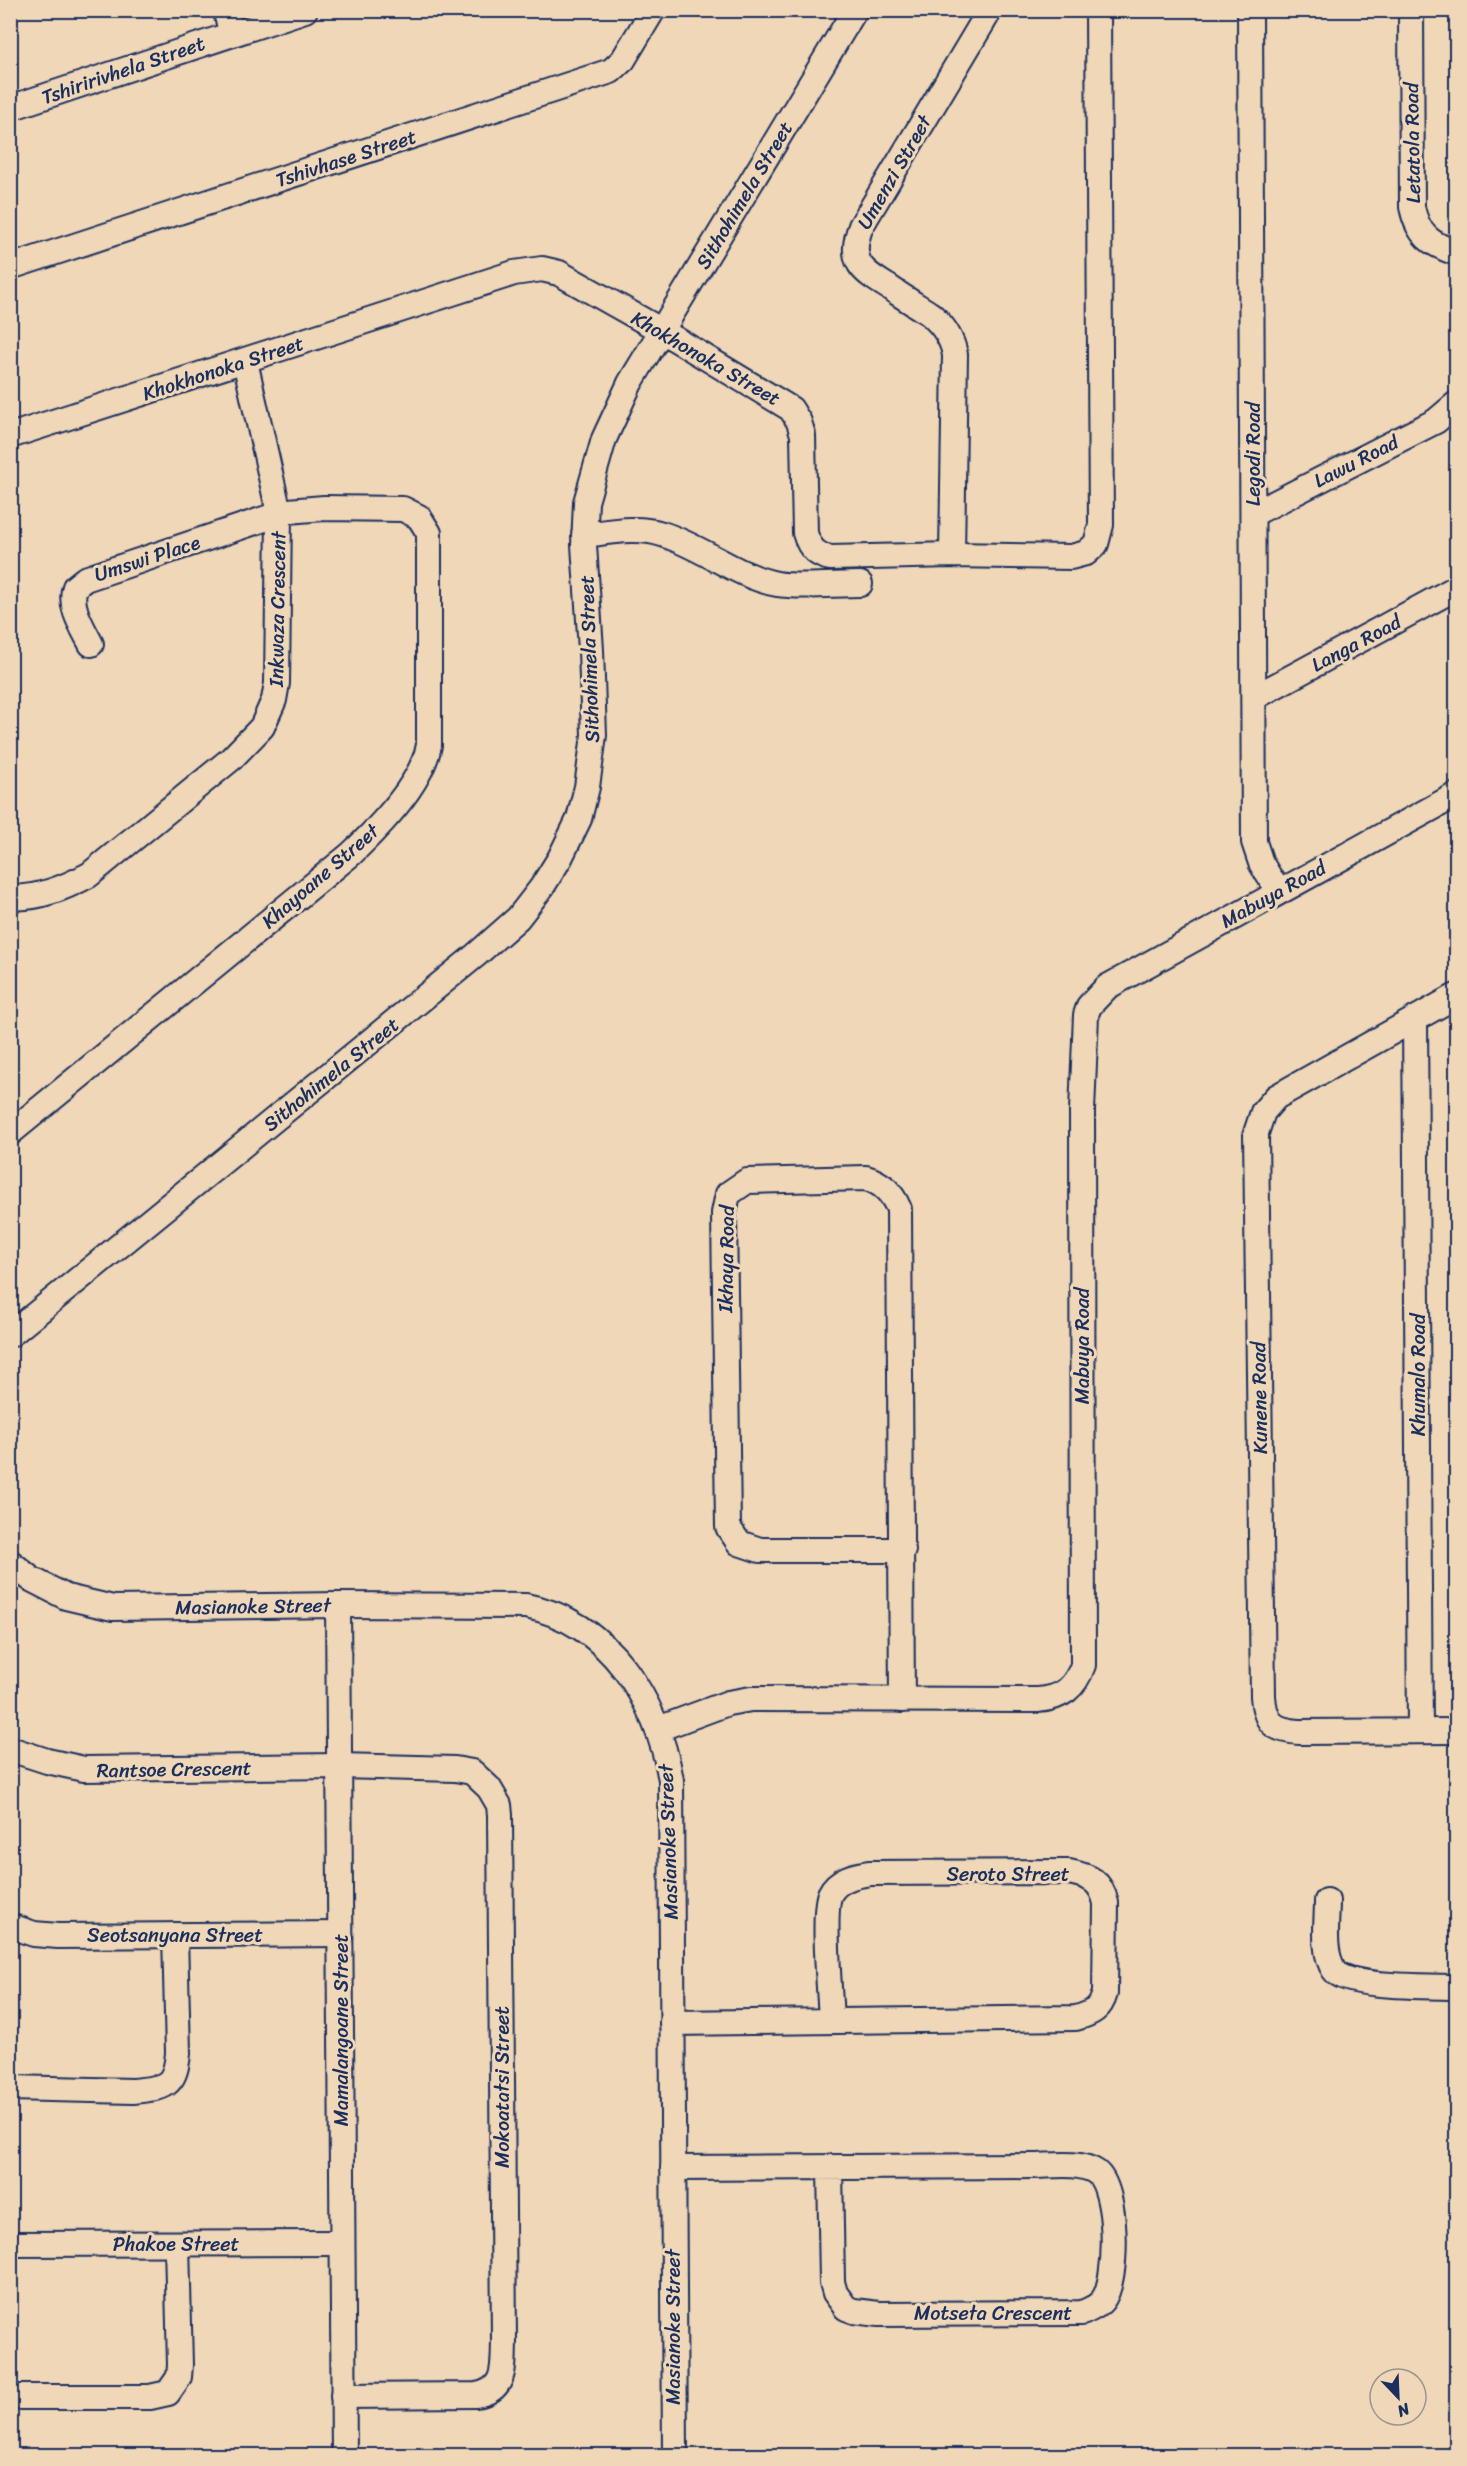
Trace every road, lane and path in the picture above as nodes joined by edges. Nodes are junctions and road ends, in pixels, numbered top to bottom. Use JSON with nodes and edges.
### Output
{"nodes":[{"id":1,"x":225,"y":10,"type":"edge"},
{"id":2,"x":305,"y":10,"type":"edge"},
{"id":3,"x":653,"y":10,"type":"edge"},
{"id":4,"x":855,"y":10,"type":"edge"},
{"id":5,"x":990,"y":10,"type":"edge"},
{"id":6,"x":1098,"y":10,"type":"edge"},
{"id":7,"x":1250,"y":10,"type":"edge"},
{"id":8,"x":1411,"y":10,"type":"edge"},
{"id":9,"x":232,"y":33,"type":"junction"},
{"id":10,"x":10,"y":108,"type":"edge"},
{"id":11,"x":1456,"y":254,"type":"edge"},
{"id":12,"x":10,"y":267,"type":"edge"},
{"id":13,"x":662,"y":331,"type":"junction"},
{"id":14,"x":245,"y":361,"type":"junction"},
{"id":15,"x":1456,"y":404,"type":"edge"},
{"id":16,"x":10,"y":436,"type":"edge"},
{"id":17,"x":279,"y":513,"type":"junction"},
{"id":18,"x":1253,"y":514,"type":"junction"},
{"id":19,"x":584,"y":535,"type":"junction"},
{"id":20,"x":952,"y":555,"type":"junction"},
{"id":21,"x":860,"y":584,"type":"dead end"},
{"id":22,"x":1456,"y":588,"type":"edge"},
{"id":23,"x":91,"y":644,"type":"dead end"},
{"id":24,"x":1255,"y":697,"type":"junction"},
{"id":25,"x":1456,"y":795,"type":"edge"},
{"id":26,"x":1278,"y":891,"type":"junction"},
{"id":27,"x":10,"y":897,"type":"edge"},
{"id":28,"x":1456,"y":996,"type":"edge"},
{"id":29,"x":1415,"y":1019,"type":"junction"},
{"id":30,"x":10,"y":1132,"type":"edge"},
{"id":31,"x":10,"y":1335,"type":"edge"},
{"id":32,"x":903,"y":1550,"type":"junction"},
{"id":33,"x":10,"y":1562,"type":"edge"},
{"id":34,"x":338,"y":1605,"type":"junction"},
{"id":35,"x":902,"y":1700,"type":"junction"},
{"id":36,"x":657,"y":1730,"type":"junction"},
{"id":37,"x":1420,"y":1731,"type":"junction"},
{"id":38,"x":1456,"y":1731,"type":"edge"},
{"id":39,"x":10,"y":1749,"type":"edge"},
{"id":40,"x":340,"y":1766,"type":"junction"},
{"id":41,"x":1327,"y":1901,"type":"dead end"},
{"id":42,"x":10,"y":1926,"type":"edge"},
{"id":43,"x":340,"y":1934,"type":"junction"},
{"id":44,"x":175,"y":1935,"type":"junction"},
{"id":45,"x":1456,"y":1987,"type":"edge"},
{"id":46,"x":831,"y":2020,"type":"junction"},
{"id":47,"x":672,"y":2023,"type":"junction"},
{"id":48,"x":10,"y":2088,"type":"edge"},
{"id":49,"x":673,"y":2168,"type":"junction"},
{"id":50,"x":830,"y":2168,"type":"junction"},
{"id":51,"x":342,"y":2243,"type":"junction"},
{"id":52,"x":10,"y":2244,"type":"edge"},
{"id":53,"x":177,"y":2244,"type":"junction"},
{"id":54,"x":343,"y":2396,"type":"junction"},
{"id":55,"x":10,"y":2397,"type":"edge"},
{"id":56,"x":344,"y":2456,"type":"edge"},
{"id":57,"x":675,"y":2456,"type":"edge"}],
"edges":[{"from":1,"to":9,"type":"street"},
{"from":2,"to":9,"type":"street","name":"Tshiririvhela Street"},
{"from":3,"to":12,"type":"street","name":"Tshivhase Street"},
{"from":4,"to":13,"type":"street","name":"Sithohimela Street"},
{"from":5,"to":20,"type":"street","name":"Umenzi Street"},
{"from":6,"to":20,"type":"street","name":"Khokhonoka Street"},
{"from":7,"to":18,"type":"street","name":"Legodi Road"},
{"from":8,"to":11,"type":"street","name":"Letatola Road"},
{"from":9,"to":10,"type":"street","name":"Tshiririvhela Street"},
{"from":13,"to":14,"type":"street","name":"Khokhonoka Street"},
{"from":13,"to":19,"type":"street","name":"Sithohimela Street"},
{"from":13,"to":20,"type":"street","name":"Khokhonoka Street"},
{"from":14,"to":16,"type":"street","name":"Khokhonoka Street"},
{"from":14,"to":17,"type":"street","name":"Inkwaza Crescent"},
{"from":15,"to":18,"type":"street","name":"Lawu Road"},
{"from":17,"to":23,"type":"street","name":"Umswi Place"},
{"from":17,"to":27,"type":"street","name":"Inkwaza Crescent"},
{"from":17,"to":30,"type":"street","name":"Khayoane Street"},
{"from":18,"to":24,"type":"street","name":"Legodi Road"},
{"from":19,"to":21,"type":"street"},
{"from":19,"to":31,"type":"street","name":"Sithohimela Street"},
{"from":22,"to":24,"type":"street","name":"Langa Road"},
{"from":24,"to":26,"type":"street","name":"Legodi Road"},
{"from":25,"to":26,"type":"street","name":"Mabuya Road"},
{"from":26,"to":35,"type":"street","name":"Mabuya Road"},
{"from":28,"to":29,"type":"street","name":"Kunene Road"},
{"from":29,"to":37,"type":"street","name":"Khumalo Road"},
{"from":29,"to":37,"type":"street","name":"Kunene Road"},
{"from":32,"to":32,"type":"street","name":"Ikhaya Road"},
{"from":32,"to":35,"type":"street","name":"Ikhaya Road"},
{"from":33,"to":34,"type":"street","name":"Masianoke Street"},
{"from":34,"to":36,"type":"street","name":"Masianoke Street"},
{"from":34,"to":40,"type":"street","name":"Mamalangoane Street"},
{"from":35,"to":36,"type":"street","name":"Mabuya Road"},
{"from":36,"to":47,"type":"street","name":"Masianoke Street"},
{"from":37,"to":38,"type":"street","name":"Kunene Road"},
{"from":39,"to":40,"type":"street","name":"Rantsoe Crescent"},
{"from":40,"to":43,"type":"street","name":"Mamalangoane Street"},
{"from":40,"to":54,"type":"street","name":"Mokoatatsi Street"},
{"from":41,"to":45,"type":"street"},
{"from":42,"to":44,"type":"street","name":"Seotsanyana Street"},
{"from":43,"to":44,"type":"street","name":"Seotsanyana Street"},
{"from":43,"to":51,"type":"street","name":"Mamalangoane Street"},
{"from":44,"to":48,"type":"street"},
{"from":46,"to":46,"type":"street","name":"Seroto Street"},
{"from":46,"to":47,"type":"street","name":"Seroto Street"},
{"from":47,"to":49,"type":"street","name":"Masianoke Street"},
{"from":49,"to":50,"type":"street"},
{"from":49,"to":57,"type":"street","name":"Masianoke Street"},
{"from":50,"to":50,"type":"street","name":"Motseta Crescent"},
{"from":51,"to":53,"type":"street","name":"Phakoe Street"},
{"from":51,"to":54,"type":"street","name":"Mamalangoane Street"},
{"from":52,"to":53,"type":"street","name":"Phakoe Street"},
{"from":53,"to":55,"type":"street"},
{"from":54,"to":56,"type":"street","name":"Mamalangoane Street"}]}
